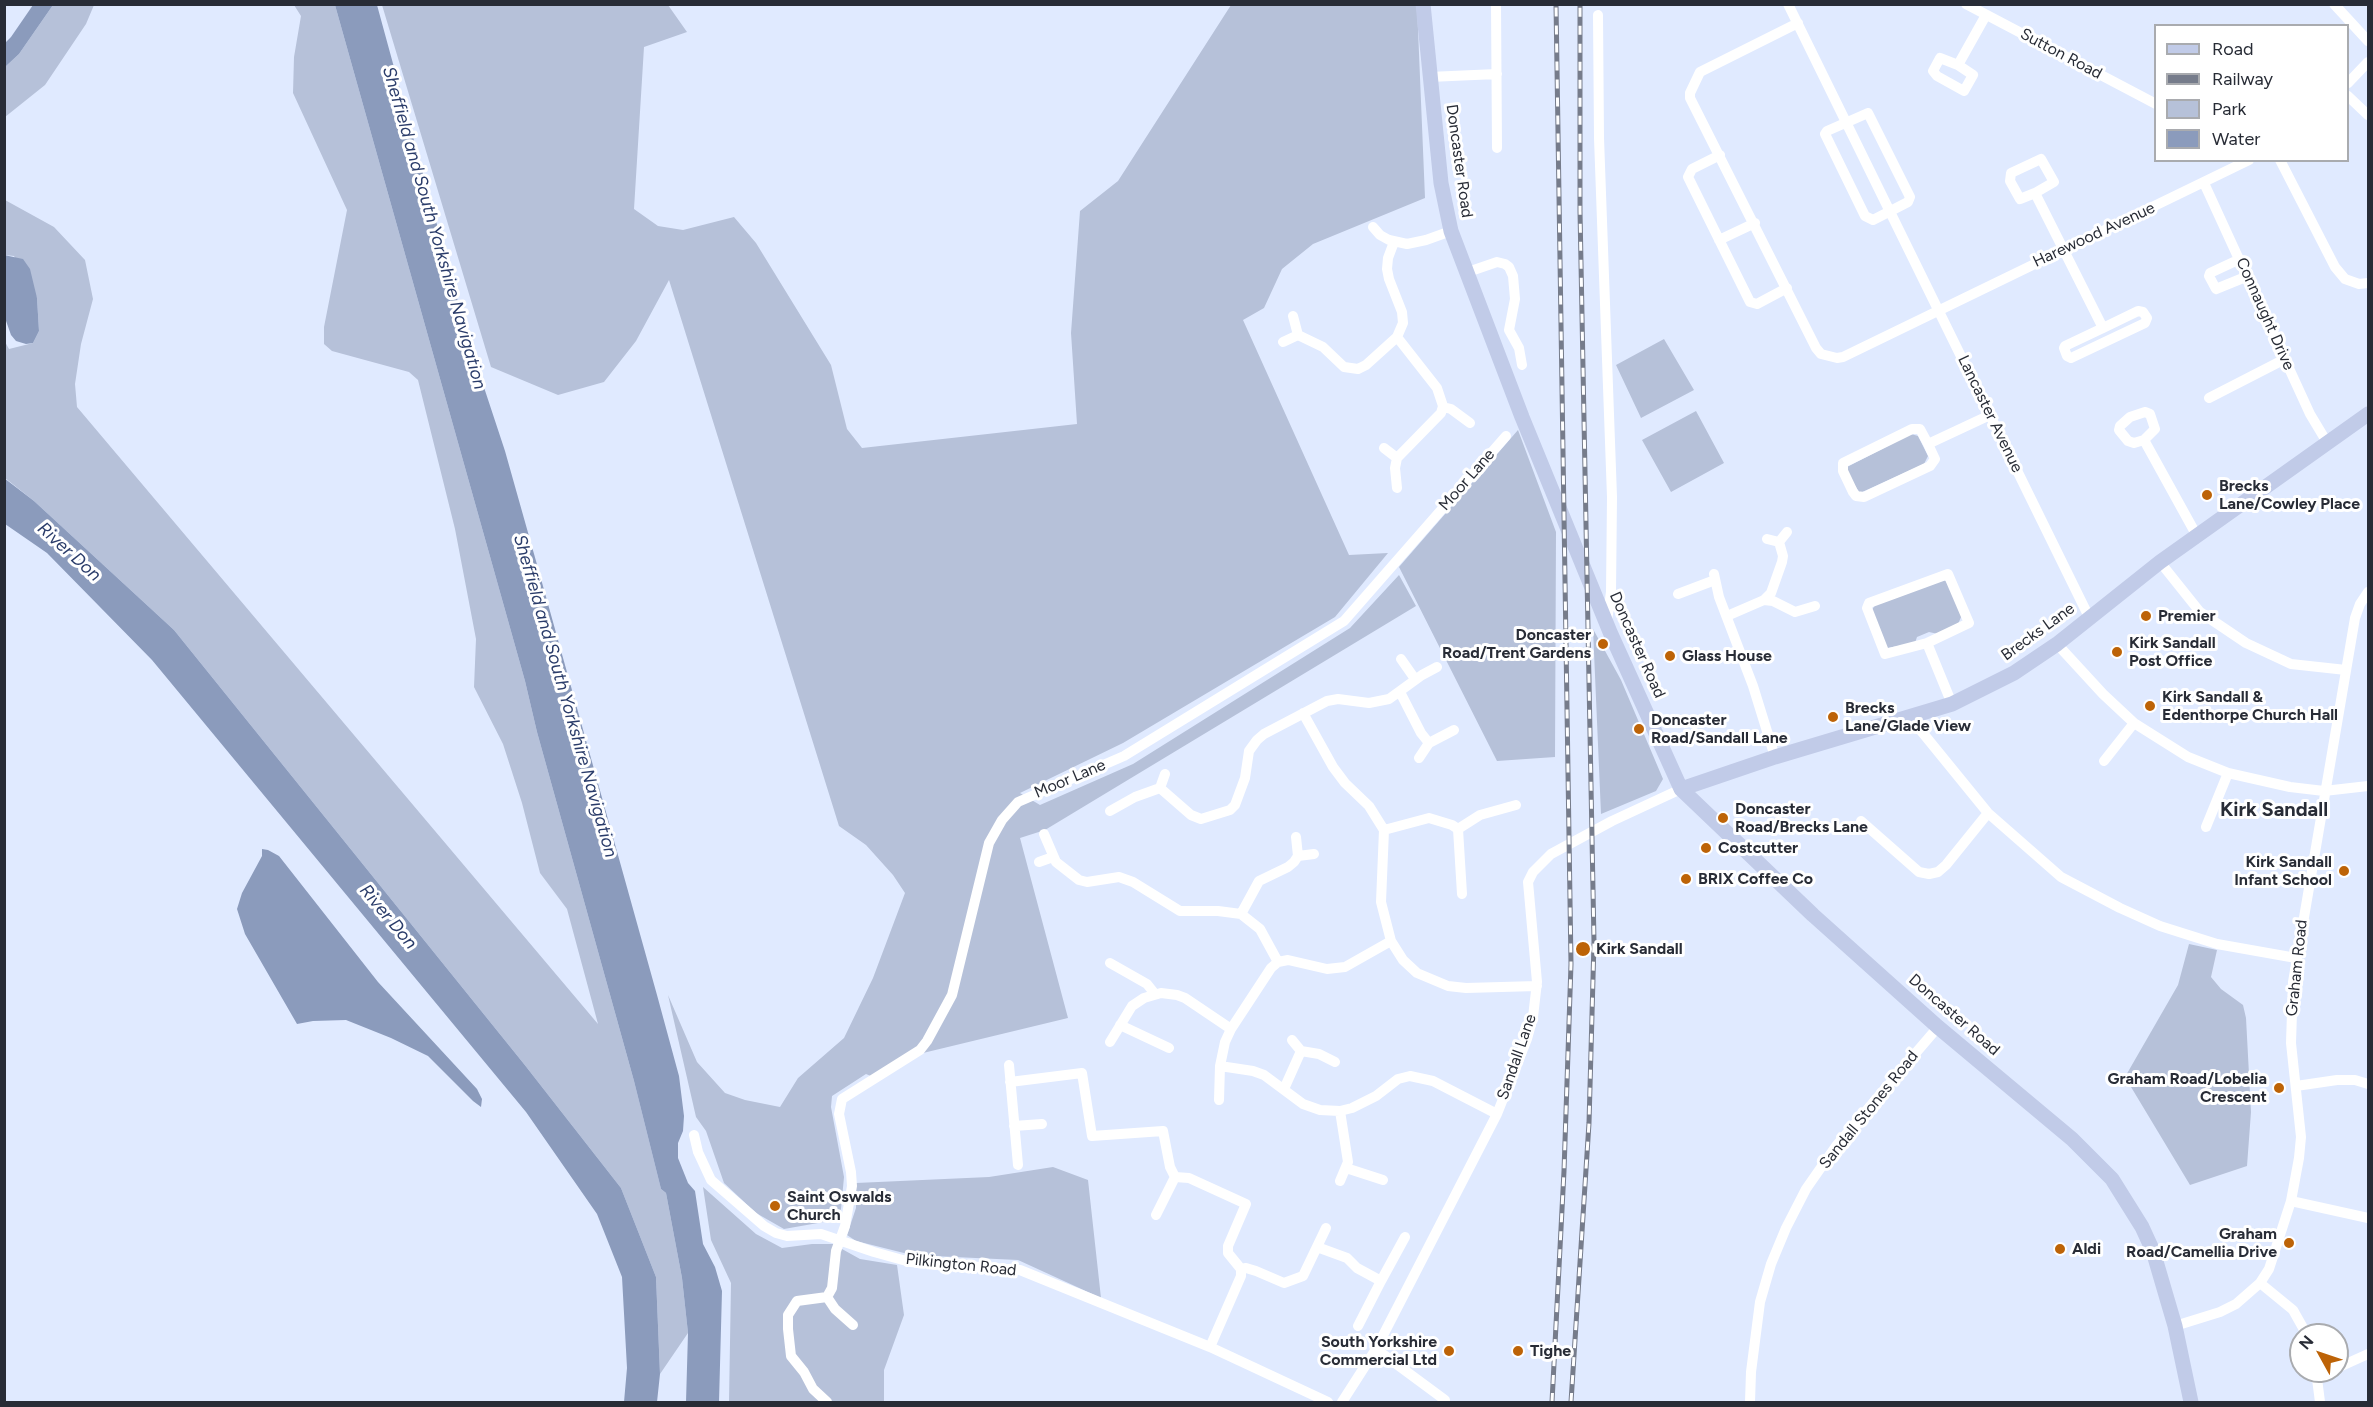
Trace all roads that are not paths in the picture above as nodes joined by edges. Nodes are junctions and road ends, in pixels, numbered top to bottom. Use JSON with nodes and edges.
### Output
{"nodes":[{"id":1,"x":1423,"y":4,"type":"edge"},
{"id":2,"x":1496,"y":4,"type":"edge"},
{"id":3,"x":1788,"y":4,"type":"edge"},
{"id":4,"x":1966,"y":4,"type":"edge"},
{"id":5,"x":2335,"y":5,"type":"edge"},
{"id":6,"x":1598,"y":15,"type":"dead end"},
{"id":7,"x":1986,"y":15,"type":"junction"},
{"id":8,"x":1798,"y":23,"type":"junction"},
{"id":9,"x":2368,"y":41,"type":"edge"},
{"id":10,"x":2368,"y":62,"type":"edge"},
{"id":11,"x":1958,"y":65,"type":"dead end"},
{"id":12,"x":1497,"y":74,"type":"junction"},
{"id":13,"x":1429,"y":77,"type":"junction"},
{"id":14,"x":2349,"y":82,"type":"edge"},
{"id":15,"x":2349,"y":97,"type":"edge"},
{"id":16,"x":2154,"y":103,"type":"edge"},
{"id":17,"x":2368,"y":115,"type":"edge"},
{"id":18,"x":1846,"y":122,"type":"junction"},
{"id":19,"x":1497,"y":148,"type":"dead end"},
{"id":20,"x":1720,"y":155,"type":"junction"},
{"id":21,"x":2281,"y":162,"type":"edge"},
{"id":22,"x":2231,"y":164,"type":"edge"},
{"id":23,"x":2204,"y":183,"type":"junction"},
{"id":24,"x":2035,"y":193,"type":"dead end"},
{"id":25,"x":1890,"y":212,"type":"junction"},
{"id":26,"x":1755,"y":223,"type":"junction"},
{"id":27,"x":1373,"y":227,"type":"dead end"},
{"id":28,"x":1451,"y":231,"type":"junction"},
{"id":29,"x":1719,"y":240,"type":"junction"},
{"id":30,"x":1394,"y":242,"type":"junction"},
{"id":31,"x":2063,"y":250,"type":"junction"},
{"id":32,"x":2240,"y":259,"type":"junction"},
{"id":33,"x":1466,"y":273,"type":"junction"},
{"id":34,"x":2248,"y":276,"type":"junction"},
{"id":35,"x":2368,"y":283,"type":"edge"},
{"id":36,"x":1787,"y":288,"type":"junction"},
{"id":37,"x":1939,"y":309,"type":"junction"},
{"id":38,"x":1293,"y":316,"type":"dead end"},
{"id":39,"x":2103,"y":328,"type":"junction"},
{"id":40,"x":1298,"y":335,"type":"junction"},
{"id":41,"x":1397,"y":337,"type":"junction"},
{"id":42,"x":1283,"y":342,"type":"dead end"},
{"id":43,"x":2285,"y":358,"type":"junction"},
{"id":44,"x":1522,"y":365,"type":"dead end"},
{"id":45,"x":2209,"y":398,"type":"dead end"},
{"id":46,"x":1443,"y":407,"type":"junction"},
{"id":47,"x":2368,"y":414,"type":"edge"},
{"id":48,"x":1990,"y":415,"type":"junction"},
{"id":49,"x":1470,"y":423,"type":"dead end"},
{"id":50,"x":1506,"y":436,"type":"dead end"},
{"id":51,"x":2144,"y":440,"type":"dead end"},
{"id":52,"x":1929,"y":444,"type":"junction"},
{"id":53,"x":2328,"y":444,"type":"junction"},
{"id":54,"x":1384,"y":448,"type":"dead end"},
{"id":55,"x":1397,"y":458,"type":"junction"},
{"id":56,"x":1397,"y":488,"type":"dead end"},
{"id":57,"x":1787,"y":532,"type":"dead end"},
{"id":58,"x":2197,"y":536,"type":"junction"},
{"id":59,"x":1767,"y":539,"type":"dead end"},
{"id":60,"x":1779,"y":542,"type":"junction"},
{"id":61,"x":2160,"y":562,"type":"junction"},
{"id":62,"x":2368,"y":592,"type":"edge"},
{"id":63,"x":1678,"y":594,"type":"dead end"},
{"id":64,"x":1764,"y":600,"type":"junction"},
{"id":65,"x":1815,"y":606,"type":"dead end"},
{"id":66,"x":1727,"y":616,"type":"junction"},
{"id":67,"x":2089,"y":617,"type":"junction"},
{"id":68,"x":1608,"y":628,"type":"junction"},
{"id":69,"x":1928,"y":643,"type":"junction"},
{"id":70,"x":2057,"y":644,"type":"junction"},
{"id":71,"x":1401,"y":659,"type":"dead end"},
{"id":72,"x":1437,"y":667,"type":"dead end"},
{"id":73,"x":2346,"y":670,"type":"junction"},
{"id":74,"x":1415,"y":679,"type":"junction"},
{"id":75,"x":1400,"y":692,"type":"junction"},
{"id":76,"x":1952,"y":704,"type":"junction"},
{"id":77,"x":1303,"y":713,"type":"junction"},
{"id":78,"x":1909,"y":716,"type":"junction"},
{"id":79,"x":2134,"y":723,"type":"junction"},
{"id":80,"x":1454,"y":730,"type":"dead end"},
{"id":81,"x":1429,"y":743,"type":"junction"},
{"id":82,"x":1775,"y":756,"type":"junction"},
{"id":83,"x":1419,"y":758,"type":"dead end"},
{"id":84,"x":2104,"y":761,"type":"dead end"},
{"id":85,"x":2228,"y":773,"type":"junction"},
{"id":86,"x":1165,"y":774,"type":"dead end"},
{"id":87,"x":2368,"y":786,"type":"edge"},
{"id":88,"x":1160,"y":788,"type":"junction"},
{"id":89,"x":1681,"y":789,"type":"junction"},
{"id":90,"x":2324,"y":791,"type":"junction"},
{"id":91,"x":1516,"y":805,"type":"dead end"},
{"id":92,"x":1110,"y":812,"type":"dead end"},
{"id":93,"x":1988,"y":813,"type":"junction"},
{"id":94,"x":1861,"y":821,"type":"dead end"},
{"id":95,"x":2206,"y":827,"type":"dead end"},
{"id":96,"x":1458,"y":829,"type":"junction"},
{"id":97,"x":1384,"y":830,"type":"junction"},
{"id":98,"x":1044,"y":834,"type":"dead end"},
{"id":99,"x":1296,"y":837,"type":"dead end"},
{"id":100,"x":1314,"y":854,"type":"dead end"},
{"id":101,"x":1298,"y":856,"type":"junction"},
{"id":102,"x":1053,"y":857,"type":"junction"},
{"id":103,"x":1040,"y":862,"type":"dead end"},
{"id":104,"x":1462,"y":894,"type":"dead end"},
{"id":105,"x":1241,"y":914,"type":"junction"},
{"id":106,"x":1391,"y":941,"type":"junction"},
{"id":107,"x":2296,"y":958,"type":"junction"},
{"id":108,"x":1110,"y":963,"type":"dead end"},
{"id":109,"x":1278,"y":963,"type":"junction"},
{"id":110,"x":1537,"y":986,"type":"junction"},
{"id":111,"x":1155,"y":994,"type":"junction"},
{"id":112,"x":1120,"y":1025,"type":"junction"},
{"id":113,"x":1938,"y":1027,"type":"junction"},
{"id":114,"x":1231,"y":1029,"type":"junction"},
{"id":115,"x":1292,"y":1040,"type":"dead end"},
{"id":116,"x":1110,"y":1042,"type":"dead end"},
{"id":117,"x":1169,"y":1048,"type":"dead end"},
{"id":118,"x":1301,"y":1051,"type":"junction"},
{"id":119,"x":1335,"y":1062,"type":"dead end"},
{"id":120,"x":1009,"y":1065,"type":"dead end"},
{"id":121,"x":1220,"y":1066,"type":"junction"},
{"id":122,"x":2367,"y":1081,"type":"edge"},
{"id":123,"x":1011,"y":1082,"type":"junction"},
{"id":124,"x":2296,"y":1086,"type":"junction"},
{"id":125,"x":1284,"y":1089,"type":"junction"},
{"id":126,"x":1219,"y":1100,"type":"dead end"},
{"id":127,"x":1340,"y":1111,"type":"junction"},
{"id":128,"x":1497,"y":1114,"type":"junction"},
{"id":129,"x":1042,"y":1124,"type":"dead end"},
{"id":130,"x":1014,"y":1126,"type":"junction"},
{"id":131,"x":694,"y":1135,"type":"dead end"},
{"id":132,"x":1018,"y":1165,"type":"dead end"},
{"id":133,"x":1346,"y":1168,"type":"junction"},
{"id":134,"x":1175,"y":1177,"type":"junction"},
{"id":135,"x":1383,"y":1180,"type":"dead end"},
{"id":136,"x":1340,"y":1181,"type":"dead end"},
{"id":137,"x":2291,"y":1201,"type":"junction"},
{"id":138,"x":1156,"y":1215,"type":"dead end"},
{"id":139,"x":2368,"y":1218,"type":"edge"},
{"id":140,"x":1326,"y":1228,"type":"dead end"},
{"id":141,"x":1405,"y":1236,"type":"dead end"},
{"id":142,"x":839,"y":1240,"type":"junction"},
{"id":143,"x":1317,"y":1247,"type":"junction"},
{"id":144,"x":1241,"y":1269,"type":"junction"},
{"id":145,"x":1381,"y":1281,"type":"junction"},
{"id":146,"x":2260,"y":1283,"type":"junction"},
{"id":147,"x":828,"y":1297,"type":"junction"},
{"id":148,"x":2300,"y":1323,"type":"edge"},
{"id":149,"x":853,"y":1325,"type":"dead end"},
{"id":150,"x":1358,"y":1326,"type":"dead end"},
{"id":151,"x":2175,"y":1326,"type":"junction"},
{"id":152,"x":1210,"y":1347,"type":"junction"},
{"id":153,"x":1376,"y":1349,"type":"junction"},
{"id":154,"x":2368,"y":1353,"type":"edge"},
{"id":155,"x":2349,"y":1362,"type":"edge"},
{"id":156,"x":2318,"y":1383,"type":"edge"},
{"id":157,"x":827,"y":1402,"type":"edge"},
{"id":158,"x":1328,"y":1402,"type":"edge"},
{"id":159,"x":1342,"y":1402,"type":"edge"},
{"id":160,"x":1445,"y":1402,"type":"edge"},
{"id":161,"x":1750,"y":1402,"type":"edge"},
{"id":162,"x":2191,"y":1402,"type":"edge"},
{"id":163,"x":2320,"y":1402,"type":"edge"}],
"edges":[{"from":1,"to":13,"type":"street","name":"Doncaster Road"},
{"from":2,"to":12,"type":"street"},
{"from":3,"to":8,"type":"street","name":"Lancaster Avenue"},
{"from":4,"to":7,"type":"street","name":"Sutton Road"},
{"from":5,"to":9,"type":"street"},
{"from":6,"to":68,"type":"street"},
{"from":7,"to":11,"type":"street"},
{"from":7,"to":16,"type":"street","name":"Sutton Road"},
{"from":8,"to":18,"type":"street","name":"Lancaster Avenue"},
{"from":8,"to":20,"type":"street"},
{"from":10,"to":14,"type":"street"},
{"from":12,"to":13,"type":"street"},
{"from":12,"to":19,"type":"street"},
{"from":13,"to":28,"type":"street","name":"Doncaster Road"},
{"from":15,"to":17,"type":"street"},
{"from":18,"to":25,"type":"street","name":"Lancaster Avenue"},
{"from":18,"to":25,"type":"street"},
{"from":18,"to":25,"type":"street"},
{"from":20,"to":26,"type":"street"},
{"from":20,"to":29,"type":"street"},
{"from":21,"to":35,"type":"street"},
{"from":22,"to":23,"type":"street","name":"Harewood Avenue"},
{"from":23,"to":31,"type":"street","name":"Harewood Avenue"},
{"from":23,"to":32,"type":"street","name":"Connaught Drive"},
{"from":24,"to":31,"type":"street"},
{"from":25,"to":37,"type":"street","name":"Lancaster Avenue"},
{"from":26,"to":29,"type":"street"},
{"from":26,"to":36,"type":"street"},
{"from":27,"to":30,"type":"street"},
{"from":28,"to":30,"type":"street"},
{"from":28,"to":33,"type":"street","name":"Doncaster Road"},
{"from":29,"to":36,"type":"street"},
{"from":30,"to":41,"type":"street"},
{"from":31,"to":37,"type":"street","name":"Harewood Avenue"},
{"from":31,"to":39,"type":"street"},
{"from":32,"to":34,"type":"street","name":"Connaught Drive"},
{"from":32,"to":34,"type":"street"},
{"from":33,"to":44,"type":"street"},
{"from":33,"to":68,"type":"street","name":"Doncaster Road"},
{"from":34,"to":43,"type":"street","name":"Connaught Drive"},
{"from":36,"to":37,"type":"street","name":"Harewood Avenue"},
{"from":37,"to":48,"type":"street","name":"Lancaster Avenue"},
{"from":38,"to":40,"type":"street"},
{"from":39,"to":39,"type":"street"},
{"from":40,"to":41,"type":"street"},
{"from":40,"to":42,"type":"street"},
{"from":41,"to":46,"type":"street"},
{"from":43,"to":45,"type":"street"},
{"from":43,"to":53,"type":"street","name":"Connaught Drive"},
{"from":46,"to":49,"type":"street"},
{"from":46,"to":55,"type":"street"},
{"from":47,"to":53,"type":"street","name":"Brecks Lane"},
{"from":48,"to":52,"type":"street"},
{"from":48,"to":67,"type":"street","name":"Lancaster Avenue"},
{"from":50,"to":142,"type":"street","name":"Moor Lane"},
{"from":51,"to":58,"type":"street"},
{"from":52,"to":52,"type":"street"},
{"from":53,"to":58,"type":"street","name":"Brecks Lane"},
{"from":54,"to":55,"type":"street"},
{"from":55,"to":56,"type":"street"},
{"from":57,"to":60,"type":"street"},
{"from":58,"to":61,"type":"street","name":"Brecks Lane"},
{"from":59,"to":60,"type":"street"},
{"from":60,"to":64,"type":"street"},
{"from":61,"to":67,"type":"street","name":"Brecks Lane"},
{"from":61,"to":73,"type":"street"},
{"from":62,"to":73,"type":"street","name":"Graham Road"},
{"from":63,"to":66,"type":"street"},
{"from":64,"to":65,"type":"street"},
{"from":64,"to":66,"type":"street"},
{"from":66,"to":82,"type":"street"},
{"from":67,"to":70,"type":"street","name":"Brecks Lane"},
{"from":68,"to":89,"type":"street","name":"Doncaster Road"},
{"from":69,"to":69,"type":"street"},
{"from":69,"to":76,"type":"street"},
{"from":70,"to":76,"type":"street","name":"Brecks Lane"},
{"from":70,"to":79,"type":"street"},
{"from":71,"to":74,"type":"street"},
{"from":72,"to":74,"type":"street"},
{"from":73,"to":90,"type":"street","name":"Graham Road"},
{"from":74,"to":75,"type":"street"},
{"from":75,"to":77,"type":"street"},
{"from":75,"to":81,"type":"street"},
{"from":76,"to":78,"type":"street","name":"Brecks Lane"},
{"from":77,"to":88,"type":"street"},
{"from":77,"to":97,"type":"street"},
{"from":78,"to":82,"type":"street","name":"Brecks Lane"},
{"from":78,"to":93,"type":"street"},
{"from":79,"to":84,"type":"street"},
{"from":79,"to":85,"type":"street"},
{"from":80,"to":81,"type":"street"},
{"from":81,"to":83,"type":"street"},
{"from":82,"to":89,"type":"street","name":"Brecks Lane"},
{"from":85,"to":90,"type":"street"},
{"from":85,"to":95,"type":"street"},
{"from":86,"to":88,"type":"street"},
{"from":87,"to":90,"type":"street"},
{"from":88,"to":92,"type":"street"},
{"from":89,"to":110,"type":"street","name":"Sandall Lane"},
{"from":89,"to":113,"type":"street","name":"Doncaster Road"},
{"from":90,"to":107,"type":"street","name":"Graham Road"},
{"from":91,"to":96,"type":"street"},
{"from":93,"to":94,"type":"street"},
{"from":93,"to":107,"type":"street"},
{"from":96,"to":97,"type":"street"},
{"from":96,"to":104,"type":"street"},
{"from":97,"to":106,"type":"street"},
{"from":98,"to":102,"type":"street"},
{"from":99,"to":101,"type":"street"},
{"from":100,"to":101,"type":"street"},
{"from":101,"to":105,"type":"street"},
{"from":102,"to":103,"type":"street"},
{"from":102,"to":105,"type":"street"},
{"from":105,"to":109,"type":"street"},
{"from":106,"to":109,"type":"street"},
{"from":106,"to":110,"type":"street"},
{"from":107,"to":124,"type":"street","name":"Graham Road"},
{"from":108,"to":111,"type":"street"},
{"from":109,"to":114,"type":"street"},
{"from":110,"to":128,"type":"street","name":"Sandall Lane"},
{"from":111,"to":112,"type":"street"},
{"from":111,"to":114,"type":"street"},
{"from":112,"to":116,"type":"street"},
{"from":112,"to":117,"type":"street"},
{"from":113,"to":151,"type":"street","name":"Doncaster Road"},
{"from":113,"to":161,"type":"street","name":"Sandall Stones Road"},
{"from":114,"to":121,"type":"street"},
{"from":115,"to":118,"type":"street"},
{"from":118,"to":119,"type":"street"},
{"from":118,"to":125,"type":"street"},
{"from":120,"to":123,"type":"street"},
{"from":121,"to":125,"type":"street"},
{"from":121,"to":126,"type":"street"},
{"from":122,"to":124,"type":"street"},
{"from":123,"to":130,"type":"street"},
{"from":123,"to":134,"type":"street"},
{"from":124,"to":137,"type":"street","name":"Graham Road"},
{"from":125,"to":127,"type":"street"},
{"from":127,"to":128,"type":"street"},
{"from":127,"to":133,"type":"street"},
{"from":128,"to":153,"type":"street","name":"Sandall Lane"},
{"from":129,"to":130,"type":"street"},
{"from":130,"to":132,"type":"street"},
{"from":131,"to":142,"type":"street","name":"Pilkington Road"},
{"from":133,"to":135,"type":"street"},
{"from":133,"to":136,"type":"street"},
{"from":134,"to":138,"type":"street"},
{"from":134,"to":144,"type":"street"},
{"from":137,"to":139,"type":"street"},
{"from":137,"to":146,"type":"street","name":"Graham Road"},
{"from":140,"to":143,"type":"street"},
{"from":141,"to":145,"type":"street"},
{"from":142,"to":147,"type":"street","name":"Moor Lane"},
{"from":142,"to":152,"type":"street","name":"Pilkington Road"},
{"from":143,"to":144,"type":"street"},
{"from":143,"to":145,"type":"street"},
{"from":144,"to":152,"type":"street"},
{"from":145,"to":150,"type":"street"},
{"from":146,"to":148,"type":"street"},
{"from":146,"to":151,"type":"street","name":"Graham Road"},
{"from":147,"to":149,"type":"street"},
{"from":147,"to":157,"type":"street"},
{"from":151,"to":162,"type":"street","name":"Doncaster Road"},
{"from":152,"to":158,"type":"street","name":"Pilkington Road"},
{"from":153,"to":159,"type":"street","name":"Sandall Lane"},
{"from":153,"to":160,"type":"street"},
{"from":154,"to":155,"type":"street"},
{"from":156,"to":163,"type":"street"}]}
